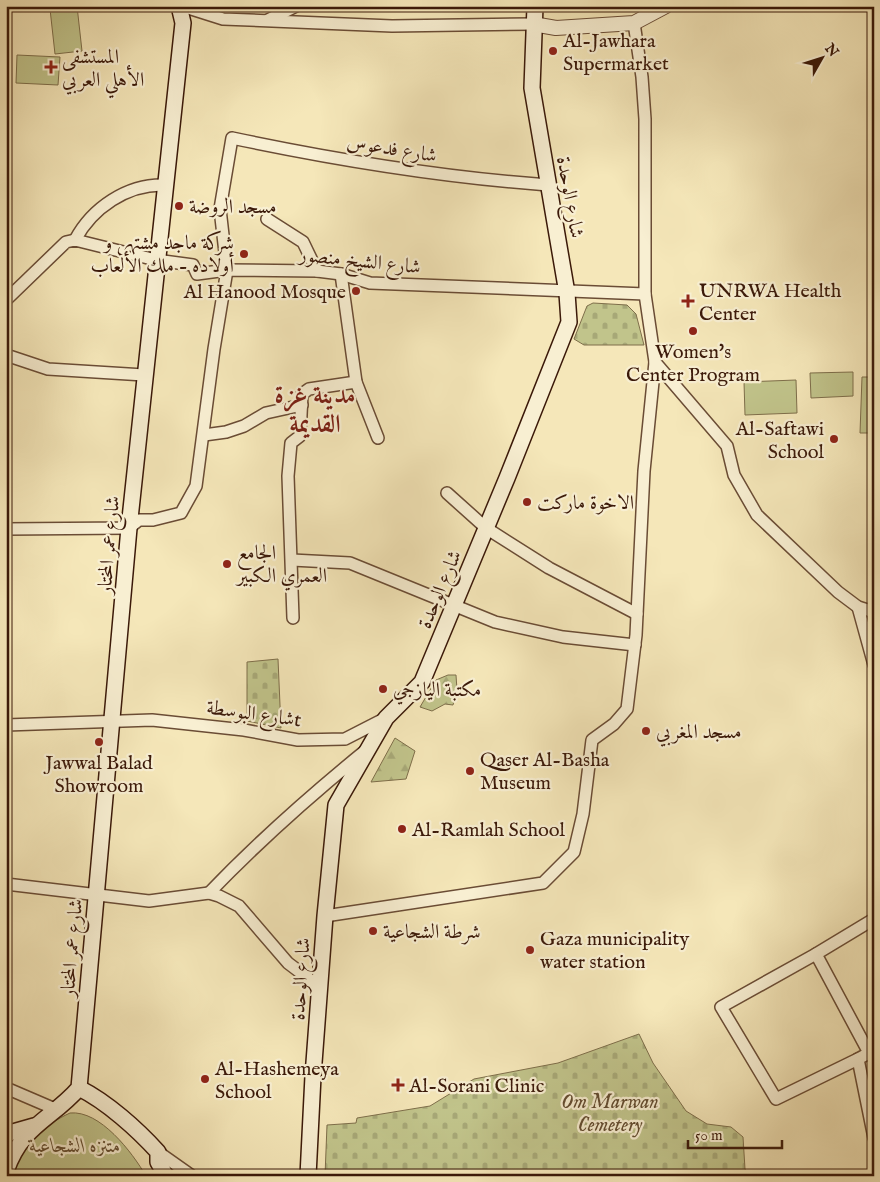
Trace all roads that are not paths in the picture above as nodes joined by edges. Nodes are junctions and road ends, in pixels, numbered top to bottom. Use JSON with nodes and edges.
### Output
{"nodes":[{"id":1,"x":180,"y":6,"type":"edge"},
{"id":2,"x":296,"y":6,"type":"edge"},
{"id":3,"x":535,"y":6,"type":"edge"},
{"id":4,"x":666,"y":6,"type":"edge"},
{"id":5,"x":266,"y":21,"type":"junction"},
{"id":6,"x":634,"y":23,"type":"junction"},
{"id":7,"x":533,"y":24,"type":"junction"},
{"id":8,"x":164,"y":185,"type":"junction"},
{"id":9,"x":548,"y":185,"type":"junction"},
{"id":10,"x":268,"y":219,"type":"dead end"},
{"id":11,"x":75,"y":240,"type":"junction"},
{"id":12,"x":156,"y":260,"type":"junction"},
{"id":13,"x":227,"y":270,"type":"junction"},
{"id":14,"x":317,"y":271,"type":"junction"},
{"id":15,"x":341,"y":274,"type":"junction"},
{"id":16,"x":567,"y":292,"type":"junction"},
{"id":17,"x":646,"y":294,"type":"junction"},
{"id":18,"x":6,"y":300,"type":"edge"},
{"id":19,"x":6,"y":355,"type":"edge"},
{"id":20,"x":655,"y":362,"type":"junction"},
{"id":21,"x":144,"y":375,"type":"junction"},
{"id":22,"x":356,"y":382,"type":"junction"},
{"id":23,"x":302,"y":405,"type":"junction"},
{"id":24,"x":204,"y":435,"type":"junction"},
{"id":25,"x":378,"y":438,"type":"dead end"},
{"id":26,"x":447,"y":493,"type":"dead end"},
{"id":27,"x":129,"y":528,"type":"junction"},
{"id":28,"x":486,"y":528,"type":"junction"},
{"id":29,"x":6,"y":529,"type":"edge"},
{"id":30,"x":292,"y":560,"type":"junction"},
{"id":31,"x":453,"y":607,"type":"junction"},
{"id":32,"x":858,"y":607,"type":"junction"},
{"id":33,"x":874,"y":612,"type":"edge"},
{"id":34,"x":637,"y":614,"type":"junction"},
{"id":35,"x":293,"y":618,"type":"dead end"},
{"id":36,"x":635,"y":645,"type":"junction"},
{"id":37,"x":874,"y":665,"type":"edge"},
{"id":38,"x":386,"y":718,"type":"junction"},
{"id":39,"x":112,"y":720,"type":"junction"},
{"id":40,"x":6,"y":725,"type":"edge"},
{"id":41,"x":370,"y":746,"type":"junction"},
{"id":42,"x":6,"y":884,"type":"edge"},
{"id":43,"x":209,"y":893,"type":"junction"},
{"id":44,"x":96,"y":896,"type":"junction"},
{"id":45,"x":324,"y":916,"type":"junction"},
{"id":46,"x":874,"y":919,"type":"edge"},
{"id":47,"x":816,"y":954,"type":"junction"},
{"id":48,"x":320,"y":988,"type":"junction"},
{"id":49,"x":871,"y":1051,"type":"edge"},
{"id":50,"x":858,"y":1058,"type":"junction"},
{"id":51,"x":6,"y":1088,"type":"edge"},
{"id":52,"x":79,"y":1088,"type":"junction"},
{"id":53,"x":55,"y":1109,"type":"junction"},
{"id":54,"x":34,"y":1126,"type":"junction"},
{"id":55,"x":6,"y":1134,"type":"edge"},
{"id":56,"x":874,"y":1138,"type":"edge"},
{"id":57,"x":158,"y":1152,"type":"junction"},
{"id":58,"x":6,"y":1171,"type":"edge"},
{"id":59,"x":166,"y":1176,"type":"edge"},
{"id":60,"x":192,"y":1176,"type":"edge"},
{"id":61,"x":308,"y":1176,"type":"edge"}],
"edges":[{"from":1,"to":5,"type":"street"},
{"from":1,"to":8,"type":"main road","name":"شارع عمر المختار"},
{"from":2,"to":5,"type":"street"},
{"from":3,"to":7,"type":"main road","name":"شارع الوحدة"},
{"from":4,"to":6,"type":"street"},
{"from":5,"to":7,"type":"street"},
{"from":6,"to":7,"type":"street"},
{"from":6,"to":17,"type":"street"},
{"from":7,"to":9,"type":"main road","name":"شارع الوحدة"},
{"from":8,"to":11,"type":"street"},
{"from":8,"to":12,"type":"main road","name":"شارع عمر المختار"},
{"from":9,"to":13,"type":"street","name":"شارع فدعوس"},
{"from":9,"to":16,"type":"main road","name":"شارع الوحدة"},
{"from":10,"to":14,"type":"street"},
{"from":11,"to":12,"type":"street"},
{"from":11,"to":18,"type":"street"},
{"from":12,"to":13,"type":"street","name":"شارع الشيخ منصور"},
{"from":12,"to":21,"type":"main road","name":"شارع عمر المختار"},
{"from":13,"to":14,"type":"street","name":"شارع الشيخ منصور"},
{"from":13,"to":24,"type":"street"},
{"from":14,"to":15,"type":"street","name":"شارع الشيخ منصور"},
{"from":15,"to":16,"type":"street","name":"شارع الشيخ منصور"},
{"from":15,"to":22,"type":"street"},
{"from":16,"to":17,"type":"street","name":"شارع الشيخ منصور"},
{"from":16,"to":28,"type":"main road","name":"شارع الوحدة"},
{"from":17,"to":20,"type":"street"},
{"from":19,"to":21,"type":"street"},
{"from":20,"to":32,"type":"street"},
{"from":20,"to":34,"type":"street"},
{"from":21,"to":27,"type":"main road","name":"شارع عمر المختار"},
{"from":22,"to":23,"type":"street"},
{"from":22,"to":25,"type":"street"},
{"from":23,"to":24,"type":"street"},
{"from":23,"to":30,"type":"street"},
{"from":24,"to":27,"type":"street"},
{"from":26,"to":28,"type":"street"},
{"from":27,"to":29,"type":"street"},
{"from":27,"to":39,"type":"main road","name":"شارع عمر المختار"},
{"from":28,"to":31,"type":"main road","name":"شارع الوحدة"},
{"from":28,"to":34,"type":"street"},
{"from":30,"to":31,"type":"street"},
{"from":30,"to":35,"type":"street"},
{"from":31,"to":36,"type":"street"},
{"from":31,"to":38,"type":"main road","name":"شارع الوحدة"},
{"from":32,"to":33,"type":"street"},
{"from":32,"to":37,"type":"street"},
{"from":34,"to":36,"type":"street"},
{"from":36,"to":45,"type":"street"},
{"from":38,"to":39,"type":"street","name":"شارع البوسطةt"},
{"from":38,"to":41,"type":"main road","name":"شارع الوحدة"},
{"from":39,"to":40,"type":"street","name":"شارع البوسطةt"},
{"from":39,"to":44,"type":"main road","name":"شارع عمر المختار"},
{"from":41,"to":43,"type":"street"},
{"from":41,"to":45,"type":"main road","name":"شارع الوحدة"},
{"from":42,"to":44,"type":"street"},
{"from":43,"to":44,"type":"street"},
{"from":43,"to":48,"type":"street"},
{"from":44,"to":52,"type":"main road","name":"شارع عمر المختار"},
{"from":45,"to":48,"type":"main road","name":"شارع الوحدة"},
{"from":46,"to":47,"type":"street"},
{"from":47,"to":49,"type":"street"},
{"from":47,"to":50,"type":"street"},
{"from":48,"to":61,"type":"main road","name":"شارع الوحدة"},
{"from":49,"to":50,"type":"street"},
{"from":50,"to":56,"type":"street"},
{"from":51,"to":53,"type":"street"},
{"from":52,"to":53,"type":"main road"},
{"from":52,"to":57,"type":"main road"},
{"from":53,"to":54,"type":"main road"},
{"from":54,"to":55,"type":"main road"},
{"from":54,"to":58,"type":"main road"},
{"from":57,"to":59,"type":"main road"},
{"from":57,"to":60,"type":"street"}]}
